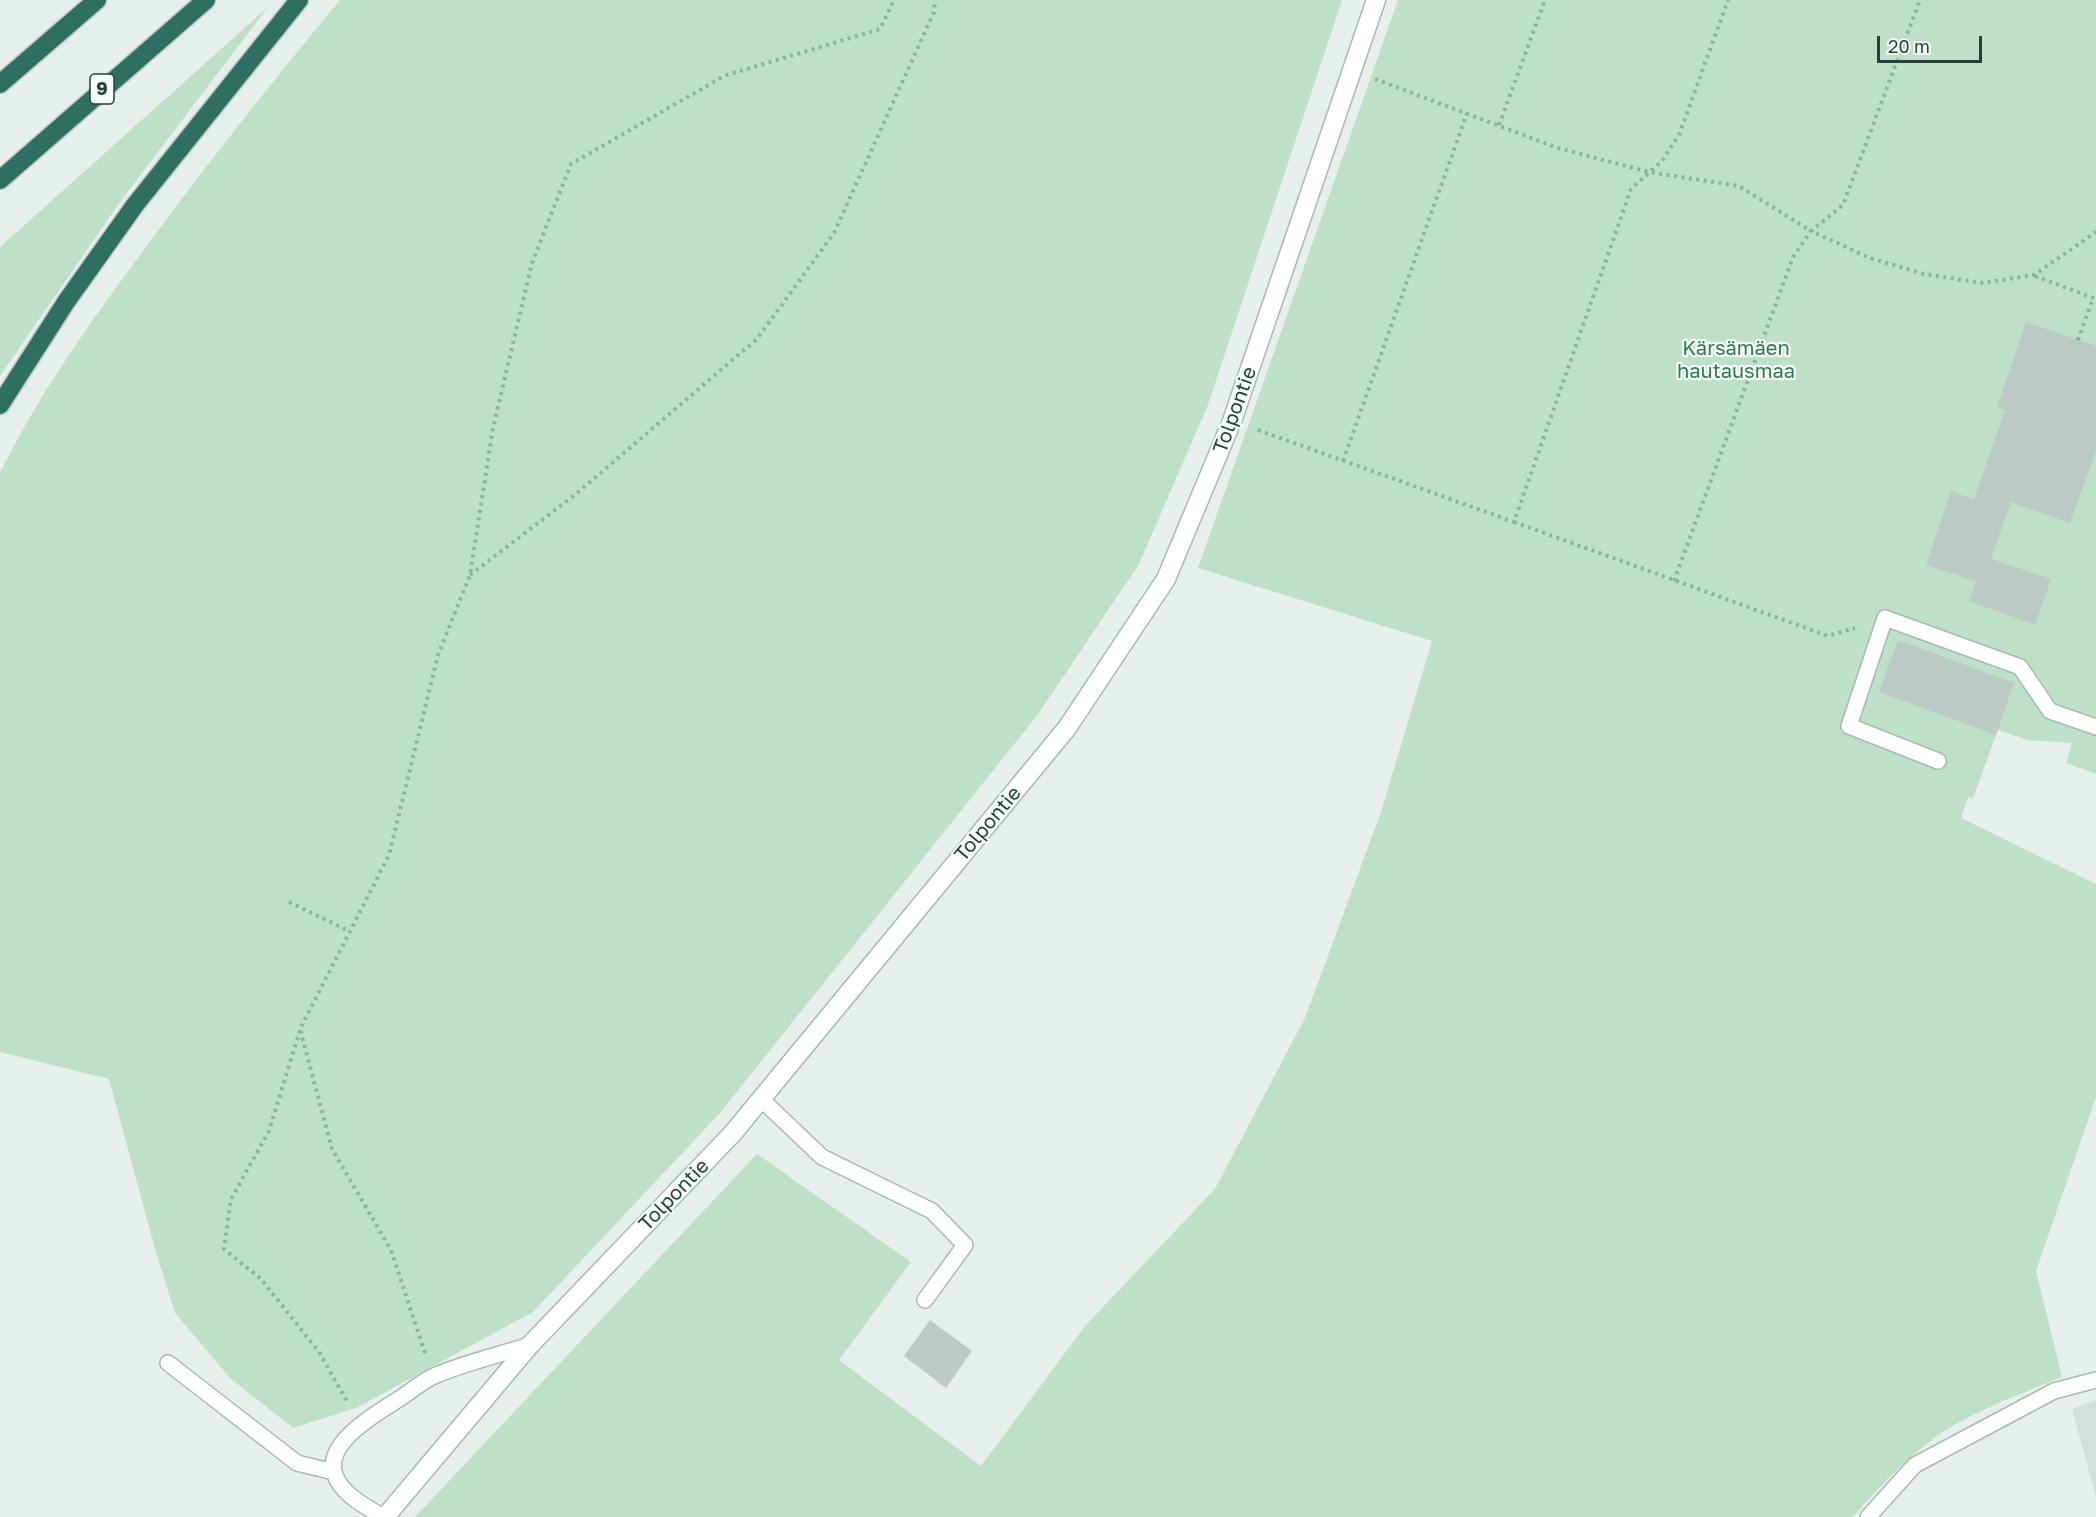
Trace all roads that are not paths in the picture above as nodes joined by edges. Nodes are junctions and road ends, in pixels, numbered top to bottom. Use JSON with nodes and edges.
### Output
{"nodes":[{"id":1,"x":97,"y":0,"type":"edge"},
{"id":2,"x":206,"y":0,"type":"edge"},
{"id":3,"x":299,"y":0,"type":"edge"},
{"id":4,"x":1376,"y":0,"type":"edge"},
{"id":5,"x":0,"y":84,"type":"edge"},
{"id":6,"x":0,"y":180,"type":"edge"},
{"id":7,"x":0,"y":405,"type":"edge"},
{"id":8,"x":2096,"y":727,"type":"edge"},
{"id":9,"x":1938,"y":760,"type":"dead end"},
{"id":10,"x":761,"y":1099,"type":"junction"},
{"id":11,"x":925,"y":1300,"type":"dead end"},
{"id":12,"x":530,"y":1345,"type":"junction"},
{"id":13,"x":168,"y":1363,"type":"dead end"},
{"id":14,"x":2096,"y":1380,"type":"edge"},
{"id":15,"x":334,"y":1472,"type":"junction"},
{"id":16,"x":384,"y":1517,"type":"edge"},
{"id":17,"x":1868,"y":1517,"type":"edge"}],
"edges":[{"from":1,"to":5,"type":"highway"},
{"from":2,"to":6,"type":"highway","number":"9"},
{"from":3,"to":7,"type":"highway"},
{"from":4,"to":10,"type":"street","name":"Tolpontie"},
{"from":8,"to":9,"type":"lane"},
{"from":10,"to":11,"type":"lane"},
{"from":10,"to":12,"type":"street","name":"Tolpontie"},
{"from":12,"to":15,"type":"lane"},
{"from":12,"to":16,"type":"street","name":"Tolpontie"},
{"from":13,"to":15,"type":"lane"},
{"from":14,"to":17,"type":"lane"},
{"from":15,"to":16,"type":"lane"}]}
